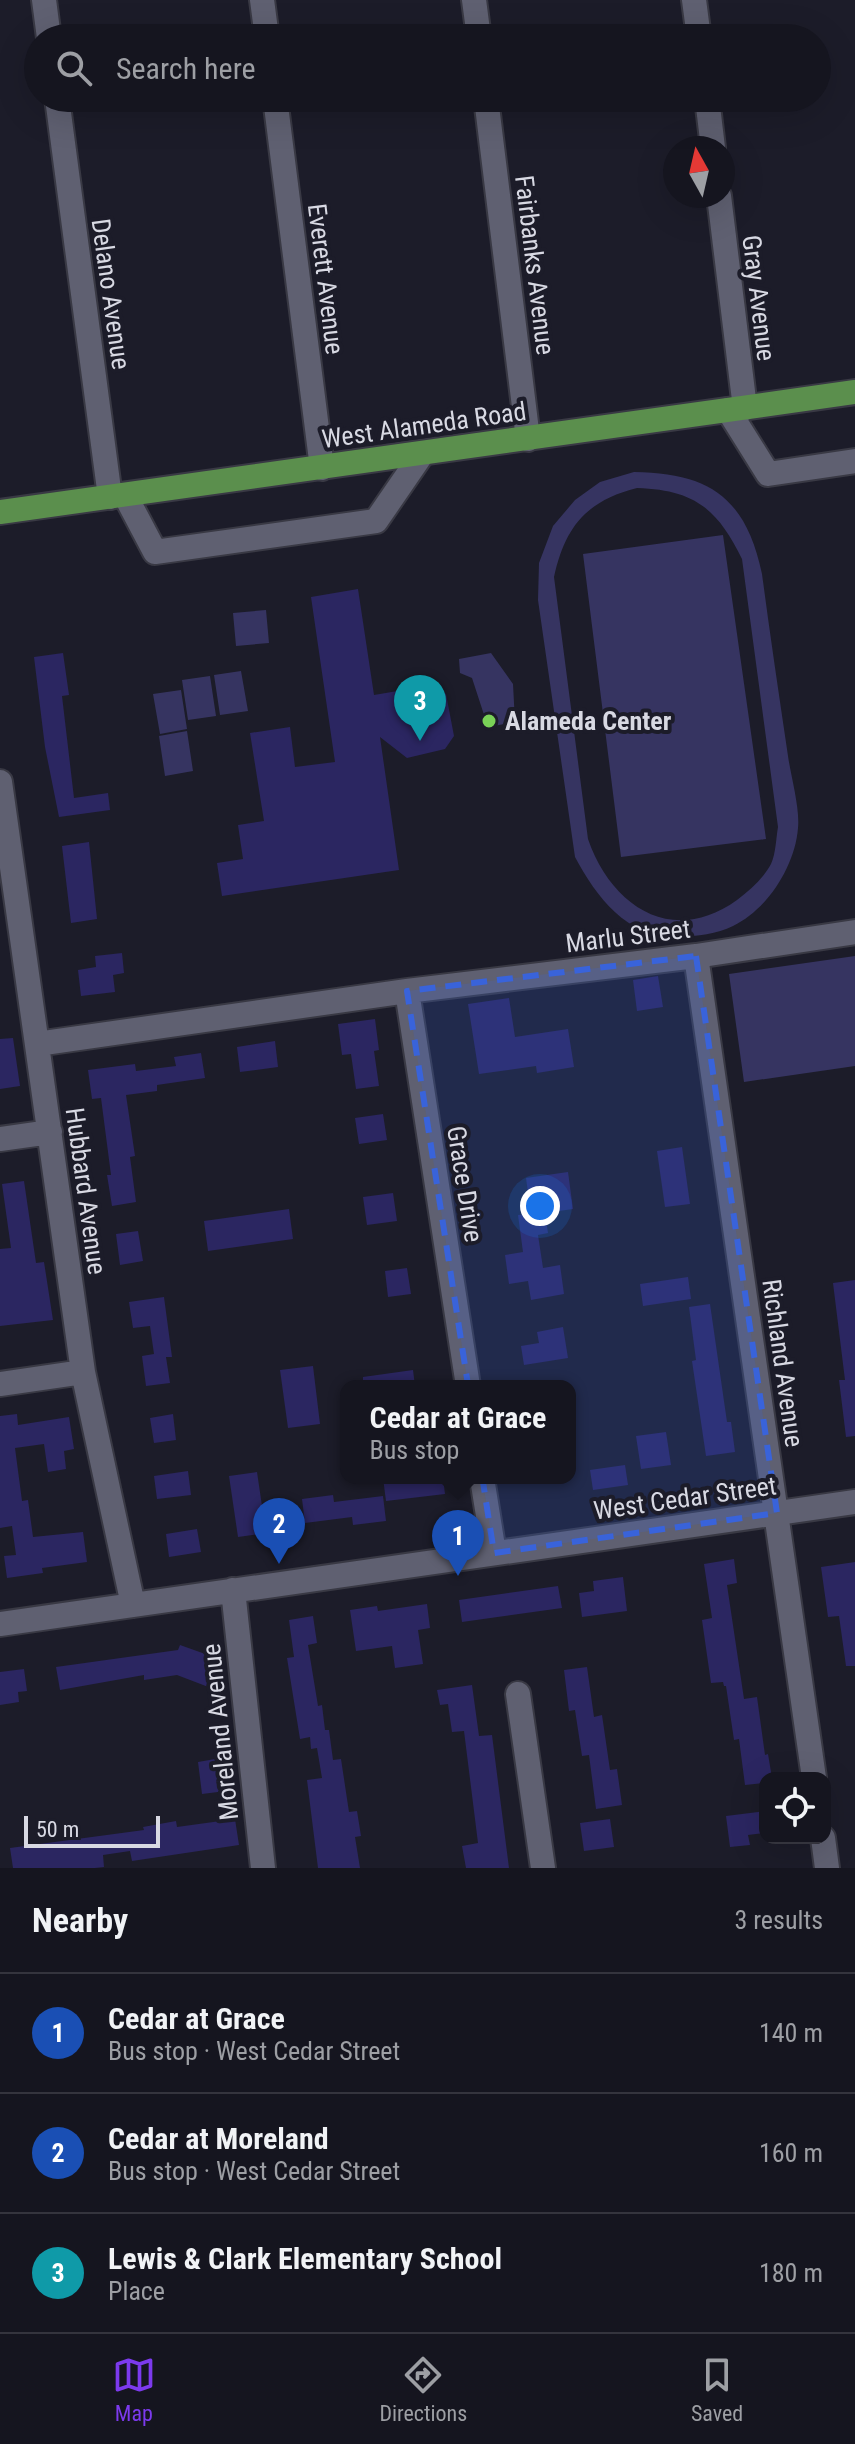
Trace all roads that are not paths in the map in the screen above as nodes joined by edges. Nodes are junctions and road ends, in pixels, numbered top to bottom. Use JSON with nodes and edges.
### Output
{"nodes":[{"id":1,"x":44,"y":0,"type":"edge"},
{"id":2,"x":262,"y":0,"type":"edge"},
{"id":3,"x":474,"y":0,"type":"edge"},
{"id":4,"x":694,"y":0,"type":"edge"},
{"id":5,"x":47,"y":24,"type":"edge"},
{"id":6,"x":265,"y":24,"type":"edge"},
{"id":7,"x":477,"y":24,"type":"edge"},
{"id":8,"x":697,"y":24,"type":"edge"},
{"id":9,"x":59,"y":112,"type":"edge"},
{"id":10,"x":277,"y":112,"type":"edge"},
{"id":11,"x":488,"y":112,"type":"edge"},
{"id":12,"x":709,"y":112,"type":"edge"},
{"id":13,"x":712,"y":136,"type":"edge"},
{"id":14,"x":720,"y":208,"type":"edge"},
{"id":15,"x":855,"y":392,"type":"edge"},
{"id":16,"x":736,"y":409,"type":"junction"},
{"id":17,"x":528,"y":439,"type":"junction"},
{"id":18,"x":422,"y":454,"type":"junction"},
{"id":19,"x":855,"y":461,"type":"edge"},
{"id":20,"x":322,"y":468,"type":"junction"},
{"id":21,"x":118,"y":496,"type":"junction"},
{"id":22,"x":0,"y":512,"type":"edge"},
{"id":23,"x":0,"y":782,"type":"edge"},
{"id":24,"x":8,"y":897,"type":"edge"},
{"id":25,"x":855,"y":932,"type":"edge"},
{"id":26,"x":696,"y":956,"type":"junction"},
{"id":27,"x":407,"y":991,"type":"junction"},
{"id":28,"x":37,"y":1044,"type":"junction"},
{"id":29,"x":50,"y":1132,"type":"junction"},
{"id":30,"x":0,"y":1139,"type":"edge"},
{"id":31,"x":83,"y":1372,"type":"junction"},
{"id":32,"x":467,"y":1380,"type":"edge"},
{"id":33,"x":0,"y":1384,"type":"edge"},
{"id":34,"x":483,"y":1484,"type":"edge"},
{"id":35,"x":855,"y":1502,"type":"edge"},
{"id":36,"x":777,"y":1513,"type":"junction"},
{"id":37,"x":494,"y":1553,"type":"junction"},
{"id":38,"x":233,"y":1590,"type":"junction"},
{"id":39,"x":133,"y":1605,"type":"junction"},
{"id":40,"x":0,"y":1624,"type":"edge"},
{"id":41,"x":518,"y":1694,"type":"dead end"},
{"id":42,"x":813,"y":1772,"type":"edge"},
{"id":43,"x":824,"y":1844,"type":"edge"},
{"id":44,"x":263,"y":1868,"type":"edge"},
{"id":45,"x":543,"y":1868,"type":"edge"},
{"id":46,"x":827,"y":1868,"type":"edge"}],
"edges":[{"from":1,"to":5,"type":"street"},
{"from":2,"to":6,"type":"street"},
{"from":3,"to":7,"type":"street"},
{"from":4,"to":8,"type":"street"},
{"from":9,"to":21,"type":"street","name":"Delano Avenue"},
{"from":10,"to":20,"type":"street","name":"Everett Avenue"},
{"from":11,"to":17,"type":"street","name":"Fairbanks Avenue"},
{"from":12,"to":13,"type":"street"},
{"from":14,"to":16,"type":"street","name":"Gray Avenue"},
{"from":15,"to":16,"type":"main road","name":"West Alameda Road"},
{"from":16,"to":17,"type":"main road","name":"West Alameda Road"},
{"from":16,"to":19,"type":"street"},
{"from":17,"to":18,"type":"main road","name":"West Alameda Road"},
{"from":18,"to":20,"type":"main road","name":"West Alameda Road"},
{"from":18,"to":21,"type":"street"},
{"from":20,"to":21,"type":"main road","name":"West Alameda Road"},
{"from":21,"to":22,"type":"main road","name":"West Alameda Road"},
{"from":23,"to":24,"type":"street","name":"Hubbard Avenue"},
{"from":24,"to":28,"type":"street","name":"Hubbard Avenue"},
{"from":25,"to":26,"type":"street","name":"Marlu Street"},
{"from":26,"to":27,"type":"street","name":"Marlu Street"},
{"from":26,"to":36,"type":"street","name":"Richland Avenue"},
{"from":27,"to":28,"type":"street","name":"Marlu Street"},
{"from":27,"to":32,"type":"street","name":"Grace Drive"},
{"from":28,"to":29,"type":"street","name":"Hubbard Avenue"},
{"from":29,"to":30,"type":"street"},
{"from":29,"to":31,"type":"street","name":"Hubbard Avenue"},
{"from":31,"to":33,"type":"street"},
{"from":31,"to":39,"type":"street","name":"Hubbard Avenue"},
{"from":34,"to":37,"type":"street"},
{"from":35,"to":36,"type":"street","name":"West Cedar Street"},
{"from":36,"to":37,"type":"street","name":"West Cedar Street"},
{"from":36,"to":42,"type":"street","name":"Richland Avenue"},
{"from":37,"to":38,"type":"street","name":"West Cedar Street"},
{"from":38,"to":39,"type":"street","name":"West Cedar Street"},
{"from":38,"to":44,"type":"street","name":"Moreland Avenue"},
{"from":39,"to":40,"type":"street","name":"West Cedar Street"},
{"from":41,"to":45,"type":"street"},
{"from":43,"to":46,"type":"street"}]}
